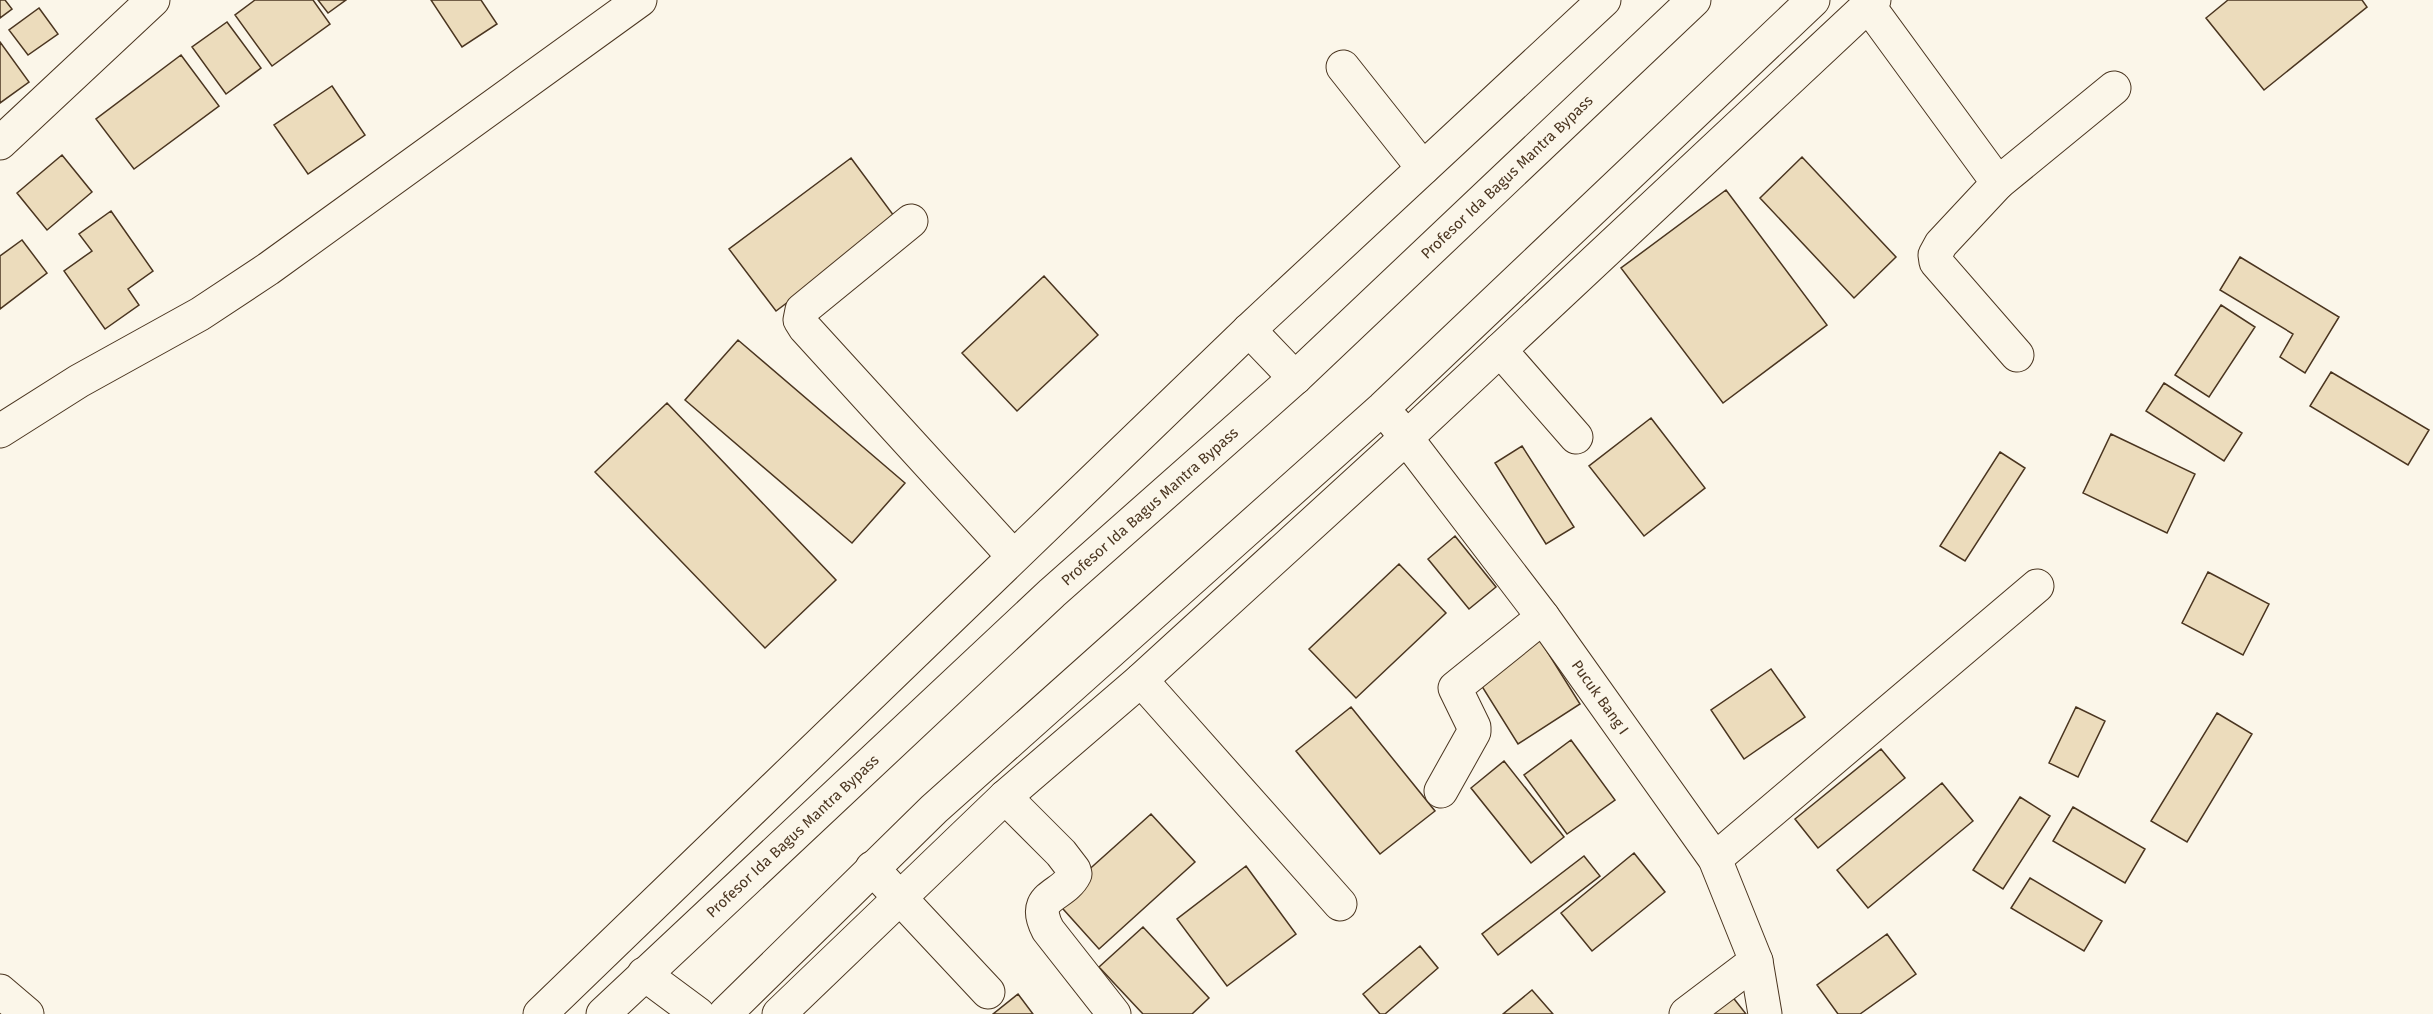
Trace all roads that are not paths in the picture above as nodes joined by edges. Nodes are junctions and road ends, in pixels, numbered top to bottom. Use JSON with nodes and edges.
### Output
{"nodes":[{"id":1,"x":153,"y":0,"type":"edge"},
{"id":2,"x":640,"y":0,"type":"edge"},
{"id":3,"x":1604,"y":0,"type":"edge"},
{"id":4,"x":1694,"y":0,"type":"edge"},
{"id":5,"x":1813,"y":0,"type":"edge"},
{"id":6,"x":1871,"y":2,"type":"edge"},
{"id":7,"x":1343,"y":67,"type":"dead end"},
{"id":8,"x":2114,"y":88,"type":"dead end"},
{"id":9,"x":0,"y":143,"type":"edge"},
{"id":10,"x":1423,"y":168,"type":"junction"},
{"id":11,"x":1998,"y":183,"type":"junction"},
{"id":12,"x":911,"y":221,"type":"dead end"},
{"id":13,"x":1249,"y":330,"type":"junction"},
{"id":14,"x":1500,"y":350,"type":"junction"},
{"id":15,"x":2017,"y":355,"type":"dead end"},
{"id":16,"x":1295,"y":378,"type":"junction"},
{"id":17,"x":1383,"y":408,"type":"junction"},
{"id":18,"x":0,"y":431,"type":"edge"},
{"id":19,"x":1407,"y":437,"type":"junction"},
{"id":20,"x":1576,"y":437,"type":"dead end"},
{"id":21,"x":1013,"y":556,"type":"junction"},
{"id":22,"x":2037,"y":586,"type":"dead end"},
{"id":23,"x":1543,"y":618,"type":"junction"},
{"id":24,"x":1141,"y":680,"type":"junction"},
{"id":25,"x":1441,"y":791,"type":"dead end"},
{"id":26,"x":1005,"y":796,"type":"junction"},
{"id":27,"x":1715,"y":859,"type":"junction"},
{"id":28,"x":872,"y":868,"type":"junction"},
{"id":29,"x":902,"y":898,"type":"junction"},
{"id":30,"x":1340,"y":904,"type":"dead end"},
{"id":31,"x":1756,"y":960,"type":"junction"},
{"id":32,"x":644,"y":974,"type":"junction"},
{"id":33,"x":0,"y":991,"type":"edge"},
{"id":34,"x":988,"y":992,"type":"dead end"},
{"id":35,"x":787,"y":1011,"type":"edge"},
{"id":36,"x":27,"y":1014,"type":"edge"},
{"id":37,"x":540,"y":1014,"type":"edge"},
{"id":38,"x":603,"y":1014,"type":"edge"},
{"id":39,"x":698,"y":1014,"type":"edge"},
{"id":40,"x":725,"y":1014,"type":"edge"},
{"id":41,"x":1114,"y":1014,"type":"edge"},
{"id":42,"x":1686,"y":1014,"type":"edge"},
{"id":43,"x":1765,"y":1014,"type":"edge"}],
"edges":[{"from":1,"to":9,"type":"main road"},
{"from":2,"to":18,"type":"main road"},
{"from":3,"to":10,"type":"main road"},
{"from":4,"to":16,"type":"main road","name":"Profesor Ida Bagus Mantra Bypass"},
{"from":5,"to":17,"type":"main road"},
{"from":6,"to":11,"type":"main road"},
{"from":6,"to":14,"type":"main road"},
{"from":7,"to":10,"type":"main road"},
{"from":8,"to":11,"type":"main road"},
{"from":10,"to":13,"type":"main road"},
{"from":11,"to":15,"type":"main road"},
{"from":12,"to":21,"type":"main road"},
{"from":13,"to":16,"type":"main road"},
{"from":13,"to":21,"type":"main road"},
{"from":14,"to":19,"type":"main road"},
{"from":14,"to":20,"type":"main road"},
{"from":16,"to":32,"type":"main road","name":"Profesor Ida Bagus Mantra Bypass"},
{"from":17,"to":19,"type":"main road","name":"Pucuk Bang I"},
{"from":17,"to":28,"type":"main road"},
{"from":19,"to":23,"type":"main road","name":"Pucuk Bang I"},
{"from":19,"to":24,"type":"main road"},
{"from":21,"to":37,"type":"main road"},
{"from":22,"to":27,"type":"main road"},
{"from":23,"to":25,"type":"main road"},
{"from":23,"to":27,"type":"main road","name":"Pucuk Bang I"},
{"from":24,"to":26,"type":"main road"},
{"from":24,"to":30,"type":"main road"},
{"from":26,"to":29,"type":"main road"},
{"from":26,"to":41,"type":"main road"},
{"from":27,"to":31,"type":"main road","name":"Pucuk Bang I"},
{"from":28,"to":29,"type":"main road"},
{"from":28,"to":40,"type":"main road"},
{"from":29,"to":34,"type":"main road"},
{"from":29,"to":35,"type":"main road"},
{"from":31,"to":42,"type":"main road"},
{"from":31,"to":43,"type":"main road","name":"Pucuk Bang I"},
{"from":32,"to":38,"type":"main road","name":"Profesor Ida Bagus Mantra Bypass"},
{"from":32,"to":39,"type":"main road"},
{"from":33,"to":36,"type":"main road"}]}
